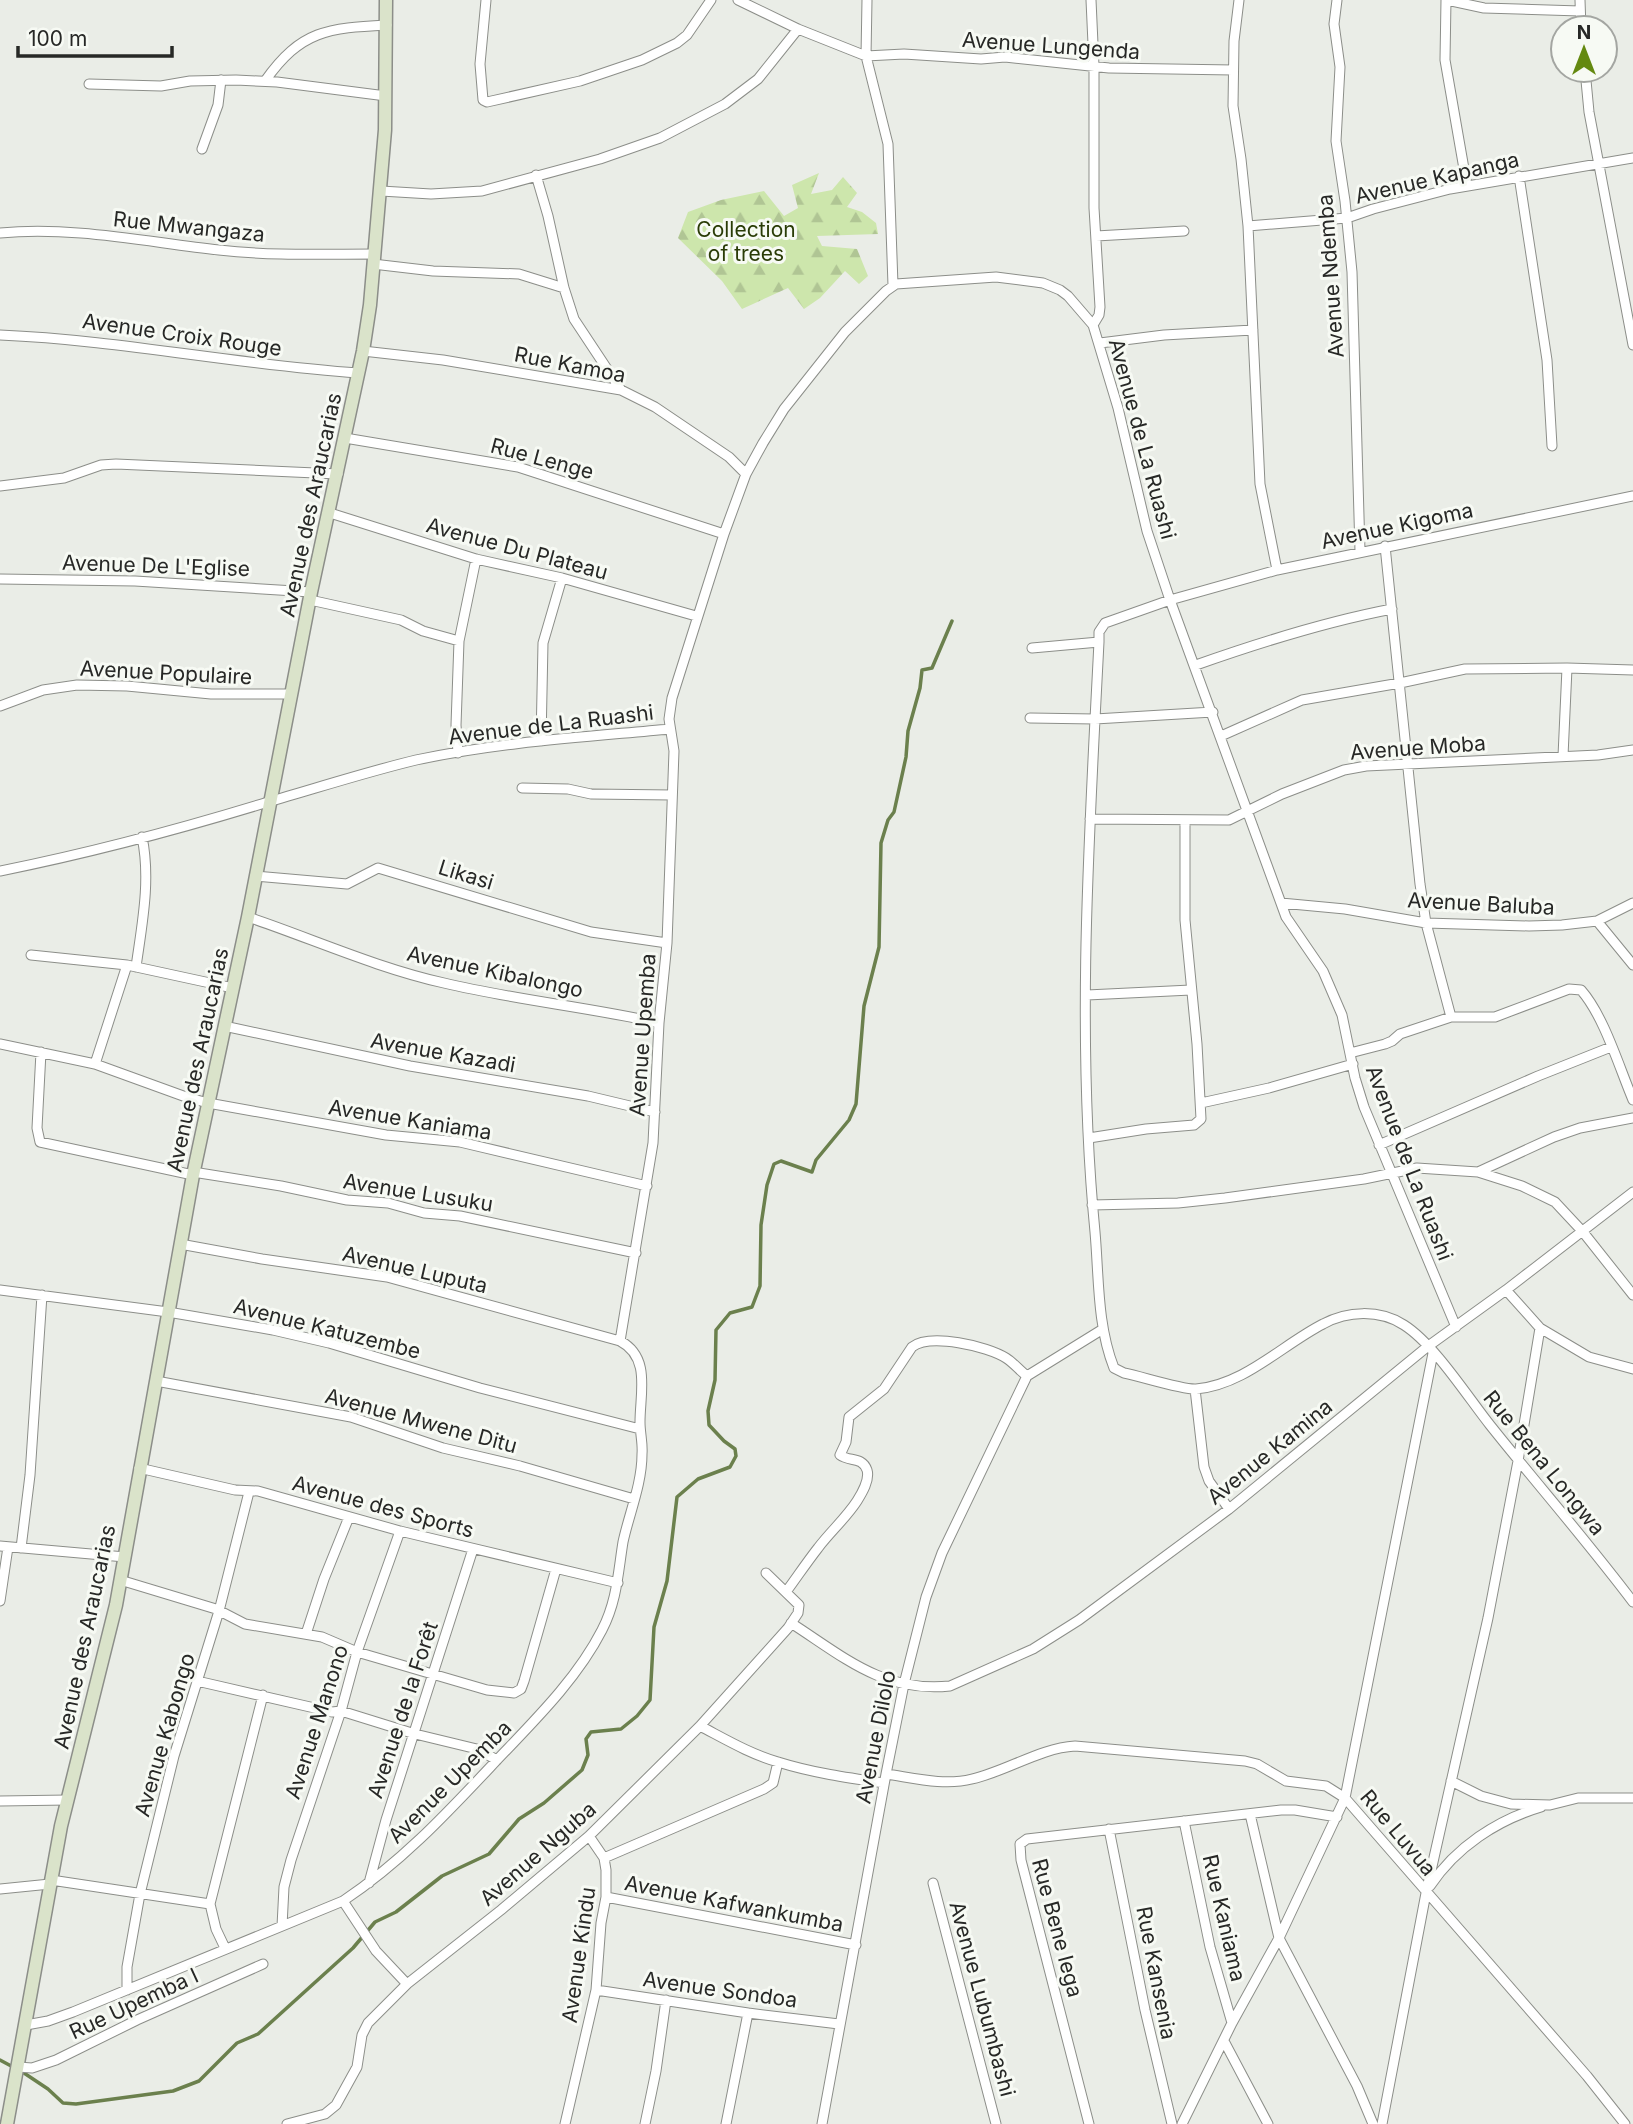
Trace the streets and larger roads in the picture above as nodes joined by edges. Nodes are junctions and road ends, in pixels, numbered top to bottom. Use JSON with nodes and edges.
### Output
{"nodes":[{"id":1,"x":386,"y":0,"type":"edge"},
{"id":2,"x":486,"y":0,"type":"edge"},
{"id":3,"x":711,"y":0,"type":"edge"},
{"id":4,"x":738,"y":0,"type":"edge"},
{"id":5,"x":867,"y":0,"type":"edge"},
{"id":6,"x":1091,"y":0,"type":"edge"},
{"id":7,"x":1239,"y":0,"type":"edge"},
{"id":8,"x":1337,"y":0,"type":"edge"},
{"id":9,"x":1446,"y":0,"type":"edge"},
{"id":10,"x":1580,"y":0,"type":"edge"},
{"id":11,"x":1580,"y":11,"type":"junction"},
{"id":12,"x":1580,"y":14,"type":"edge"},
{"id":13,"x":387,"y":24,"type":"junction"},
{"id":14,"x":797,"y":29,"type":"junction"},
{"id":15,"x":866,"y":56,"type":"junction"},
{"id":16,"x":1094,"y":66,"type":"junction"},
{"id":17,"x":1233,"y":70,"type":"junction"},
{"id":18,"x":221,"y":79,"type":"junction"},
{"id":19,"x":265,"y":81,"type":"junction"},
{"id":20,"x":1586,"y":84,"type":"edge"},
{"id":21,"x":89,"y":85,"type":"dead end"},
{"id":22,"x":386,"y":96,"type":"junction"},
{"id":23,"x":202,"y":149,"type":"dead end"},
{"id":24,"x":1633,"y":158,"type":"edge"},
{"id":25,"x":1599,"y":162,"type":"junction"},
{"id":26,"x":537,"y":175,"type":"junction"},
{"id":27,"x":1519,"y":176,"type":"junction"},
{"id":28,"x":1467,"y":186,"type":"junction"},
{"id":29,"x":381,"y":191,"type":"junction"},
{"id":30,"x":1347,"y":218,"type":"junction"},
{"id":31,"x":1248,"y":226,"type":"junction"},
{"id":32,"x":1184,"y":231,"type":"dead end"},
{"id":33,"x":0,"y":233,"type":"edge"},
{"id":34,"x":1096,"y":236,"type":"junction"},
{"id":35,"x":374,"y":259,"type":"junction"},
{"id":36,"x":892,"y":285,"type":"junction"},
{"id":37,"x":564,"y":289,"type":"junction"},
{"id":38,"x":1093,"y":325,"type":"junction"},
{"id":39,"x":1253,"y":330,"type":"junction"},
{"id":40,"x":0,"y":335,"type":"edge"},
{"id":41,"x":1100,"y":343,"type":"junction"},
{"id":42,"x":1633,"y":345,"type":"edge"},
{"id":43,"x":363,"y":351,"type":"junction"},
{"id":44,"x":358,"y":373,"type":"junction"},
{"id":45,"x":621,"y":390,"type":"junction"},
{"id":46,"x":345,"y":438,"type":"junction"},
{"id":47,"x":1552,"y":446,"type":"dead end"},
{"id":48,"x":338,"y":474,"type":"junction"},
{"id":49,"x":746,"y":474,"type":"junction"},
{"id":50,"x":0,"y":486,"type":"edge"},
{"id":51,"x":1633,"y":496,"type":"edge"},
{"id":52,"x":330,"y":513,"type":"junction"},
{"id":53,"x":724,"y":534,"type":"junction"},
{"id":54,"x":1385,"y":546,"type":"junction"},
{"id":55,"x":1360,"y":551,"type":"junction"},
{"id":56,"x":475,"y":559,"type":"junction"},
{"id":57,"x":1277,"y":570,"type":"junction"},
{"id":58,"x":562,"y":578,"type":"junction"},
{"id":59,"x":0,"y":579,"type":"edge"},
{"id":60,"x":311,"y":596,"type":"junction"},
{"id":61,"x":1170,"y":600,"type":"junction"},
{"id":62,"x":1392,"y":609,"type":"junction"},
{"id":63,"x":696,"y":616,"type":"junction"},
{"id":64,"x":459,"y":641,"type":"junction"},
{"id":65,"x":1098,"y":642,"type":"junction"},
{"id":66,"x":1032,"y":648,"type":"dead end"},
{"id":67,"x":1196,"y":665,"type":"junction"},
{"id":68,"x":1567,"y":668,"type":"junction"},
{"id":69,"x":1633,"y":670,"type":"edge"},
{"id":70,"x":1400,"y":683,"type":"junction"},
{"id":71,"x":292,"y":694,"type":"junction"},
{"id":72,"x":0,"y":706,"type":"edge"},
{"id":73,"x":1213,"y":712,"type":"junction"},
{"id":74,"x":1030,"y":718,"type":"dead end"},
{"id":75,"x":1095,"y":719,"type":"junction"},
{"id":76,"x":670,"y":729,"type":"junction"},
{"id":77,"x":1221,"y":736,"type":"junction"},
{"id":78,"x":541,"y":741,"type":"junction"},
{"id":79,"x":1633,"y":750,"type":"edge"},
{"id":80,"x":458,"y":753,"type":"junction"},
{"id":81,"x":1563,"y":756,"type":"junction"},
{"id":82,"x":1407,"y":763,"type":"junction"},
{"id":83,"x":522,"y":788,"type":"dead end"},
{"id":84,"x":672,"y":794,"type":"junction"},
{"id":85,"x":269,"y":802,"type":"junction"},
{"id":86,"x":1247,"y":812,"type":"junction"},
{"id":87,"x":1090,"y":819,"type":"junction"},
{"id":88,"x":1185,"y":821,"type":"junction"},
{"id":89,"x":142,"y":837,"type":"junction"},
{"id":90,"x":0,"y":871,"type":"edge"},
{"id":91,"x":255,"y":876,"type":"junction"},
{"id":92,"x":1281,"y":902,"type":"junction"},
{"id":93,"x":1633,"y":903,"type":"edge"},
{"id":94,"x":248,"y":917,"type":"junction"},
{"id":95,"x":1597,"y":921,"type":"junction"},
{"id":96,"x":1426,"y":923,"type":"junction"},
{"id":97,"x":667,"y":943,"type":"junction"},
{"id":98,"x":31,"y":955,"type":"dead end"},
{"id":99,"x":1633,"y":965,"type":"edge"},
{"id":100,"x":132,"y":966,"type":"junction"},
{"id":101,"x":233,"y":988,"type":"junction"},
{"id":102,"x":1191,"y":990,"type":"junction"},
{"id":103,"x":1087,"y":995,"type":"junction"},
{"id":104,"x":1451,"y":1017,"type":"junction"},
{"id":105,"x":659,"y":1023,"type":"junction"},
{"id":106,"x":224,"y":1026,"type":"junction"},
{"id":107,"x":0,"y":1044,"type":"edge"},
{"id":108,"x":1611,"y":1047,"type":"junction"},
{"id":109,"x":41,"y":1052,"type":"junction"},
{"id":110,"x":1350,"y":1053,"type":"junction"},
{"id":111,"x":95,"y":1064,"type":"junction"},
{"id":112,"x":1353,"y":1064,"type":"junction"},
{"id":113,"x":1633,"y":1100,"type":"edge"},
{"id":114,"x":208,"y":1103,"type":"junction"},
{"id":115,"x":1201,"y":1103,"type":"junction"},
{"id":116,"x":655,"y":1112,"type":"junction"},
{"id":117,"x":1633,"y":1118,"type":"edge"},
{"id":118,"x":1089,"y":1138,"type":"junction"},
{"id":119,"x":1379,"y":1145,"type":"junction"},
{"id":120,"x":1478,"y":1172,"type":"junction"},
{"id":121,"x":193,"y":1173,"type":"junction"},
{"id":122,"x":1392,"y":1173,"type":"junction"},
{"id":123,"x":647,"y":1186,"type":"junction"},
{"id":124,"x":1633,"y":1192,"type":"edge"},
{"id":125,"x":1093,"y":1205,"type":"junction"},
{"id":126,"x":1583,"y":1232,"type":"junction"},
{"id":127,"x":180,"y":1244,"type":"junction"},
{"id":128,"x":636,"y":1253,"type":"junction"},
{"id":129,"x":0,"y":1290,"type":"edge"},
{"id":130,"x":1506,"y":1290,"type":"junction"},
{"id":131,"x":42,"y":1295,"type":"junction"},
{"id":132,"x":1633,"y":1295,"type":"edge"},
{"id":133,"x":169,"y":1312,"type":"junction"},
{"id":134,"x":1456,"y":1327,"type":"junction"},
{"id":135,"x":1540,"y":1328,"type":"junction"},
{"id":136,"x":1102,"y":1329,"type":"junction"},
{"id":137,"x":620,"y":1341,"type":"junction"},
{"id":138,"x":1430,"y":1350,"type":"junction"},
{"id":139,"x":635,"y":1352,"type":"joint"},
{"id":140,"x":1633,"y":1369,"type":"edge"},
{"id":141,"x":1027,"y":1376,"type":"junction"},
{"id":142,"x":156,"y":1381,"type":"junction"},
{"id":143,"x":1195,"y":1389,"type":"junction"},
{"id":144,"x":640,"y":1429,"type":"junction"},
{"id":145,"x":1518,"y":1461,"type":"junction"},
{"id":146,"x":139,"y":1468,"type":"junction"},
{"id":147,"x":249,"y":1492,"type":"junction"},
{"id":148,"x":634,"y":1499,"type":"junction"},
{"id":149,"x":1229,"y":1509,"type":"junction"},
{"id":150,"x":349,"y":1517,"type":"junction"},
{"id":151,"x":400,"y":1531,"type":"junction"},
{"id":152,"x":4,"y":1546,"type":"edge"},
{"id":153,"x":21,"y":1548,"type":"junction"},
{"id":154,"x":473,"y":1549,"type":"junction"},
{"id":155,"x":125,"y":1557,"type":"junction"},
{"id":156,"x":556,"y":1569,"type":"junction"},
{"id":157,"x":766,"y":1573,"type":"dead end"},
{"id":158,"x":120,"y":1580,"type":"junction"},
{"id":159,"x":618,"y":1583,"type":"junction"},
{"id":160,"x":786,"y":1592,"type":"junction"},
{"id":161,"x":0,"y":1601,"type":"edge"},
{"id":162,"x":1633,"y":1602,"type":"edge"},
{"id":163,"x":219,"y":1611,"type":"junction"},
{"id":164,"x":792,"y":1623,"type":"junction"},
{"id":165,"x":306,"y":1634,"type":"junction"},
{"id":166,"x":357,"y":1652,"type":"junction"},
{"id":167,"x":433,"y":1674,"type":"junction"},
{"id":168,"x":197,"y":1681,"type":"junction"},
{"id":169,"x":904,"y":1684,"type":"junction"},
{"id":170,"x":263,"y":1695,"type":"junction"},
{"id":171,"x":341,"y":1711,"type":"junction"},
{"id":172,"x":700,"y":1726,"type":"junction"},
{"id":173,"x":415,"y":1734,"type":"junction"},
{"id":174,"x":497,"y":1759,"type":"junction"},
{"id":175,"x":778,"y":1762,"type":"junction"},
{"id":176,"x":885,"y":1778,"type":"junction"},
{"id":177,"x":1451,"y":1781,"type":"junction"},
{"id":178,"x":1345,"y":1798,"type":"junction"},
{"id":179,"x":1633,"y":1798,"type":"edge"},
{"id":180,"x":68,"y":1800,"type":"junction"},
{"id":181,"x":0,"y":1801,"type":"edge"},
{"id":182,"x":1550,"y":1805,"type":"junction"},
{"id":183,"x":1250,"y":1814,"type":"junction"},
{"id":184,"x":1336,"y":1817,"type":"junction"},
{"id":185,"x":1184,"y":1821,"type":"junction"},
{"id":186,"x":1109,"y":1829,"type":"junction"},
{"id":187,"x":589,"y":1836,"type":"junction"},
{"id":188,"x":604,"y":1858,"type":"junction"},
{"id":189,"x":50,"y":1882,"type":"junction"},
{"id":190,"x":369,"y":1883,"type":"junction"},
{"id":191,"x":933,"y":1883,"type":"dead end"},
{"id":192,"x":0,"y":1889,"type":"edge"},
{"id":193,"x":1426,"y":1893,"type":"junction"},
{"id":194,"x":140,"y":1894,"type":"junction"},
{"id":195,"x":606,"y":1896,"type":"junction"},
{"id":196,"x":343,"y":1901,"type":"junction"},
{"id":197,"x":210,"y":1904,"type":"junction"},
{"id":198,"x":282,"y":1926,"type":"junction"},
{"id":199,"x":1279,"y":1938,"type":"junction"},
{"id":200,"x":856,"y":1945,"type":"junction"},
{"id":201,"x":225,"y":1948,"type":"junction"},
{"id":202,"x":263,"y":1964,"type":"dead end"},
{"id":203,"x":407,"y":1984,"type":"junction"},
{"id":204,"x":127,"y":1990,"type":"junction"},
{"id":205,"x":596,"y":1990,"type":"junction"},
{"id":206,"x":666,"y":2000,"type":"junction"},
{"id":207,"x":748,"y":2013,"type":"junction"},
{"id":208,"x":1232,"y":2023,"type":"junction"},
{"id":209,"x":839,"y":2024,"type":"junction"},
{"id":210,"x":26,"y":2025,"type":"junction"},
{"id":211,"x":1224,"y":2041,"type":"junction"},
{"id":212,"x":18,"y":2067,"type":"junction"},
{"id":213,"x":325,"y":2119,"type":"edge"},
{"id":214,"x":8,"y":2124,"type":"edge"},
{"id":215,"x":287,"y":2124,"type":"edge"},
{"id":216,"x":565,"y":2124,"type":"edge"},
{"id":217,"x":645,"y":2124,"type":"edge"},
{"id":218,"x":726,"y":2124,"type":"edge"},
{"id":219,"x":822,"y":2124,"type":"edge"},
{"id":220,"x":996,"y":2124,"type":"edge"},
{"id":221,"x":1089,"y":2124,"type":"edge"},
{"id":222,"x":1172,"y":2124,"type":"edge"},
{"id":223,"x":1182,"y":2124,"type":"edge"},
{"id":224,"x":1268,"y":2124,"type":"edge"},
{"id":225,"x":1373,"y":2124,"type":"edge"},
{"id":226,"x":1382,"y":2124,"type":"edge"},
{"id":227,"x":1625,"y":2124,"type":"edge"}],
"edges":[{"from":1,"to":13,"type":"street","name":"Avenue des Araucarias"},
{"from":2,"to":3,"type":"street"},
{"from":4,"to":14,"type":"street"},
{"from":5,"to":15,"type":"street"},
{"from":6,"to":16,"type":"street"},
{"from":7,"to":17,"type":"street"},
{"from":8,"to":30,"type":"street","name":"Avenue Ndemba"},
{"from":9,"to":11,"type":"street"},
{"from":9,"to":28,"type":"street"},
{"from":10,"to":11,"type":"street"},
{"from":11,"to":12,"type":"street"},
{"from":13,"to":19,"type":"street"},
{"from":13,"to":22,"type":"street","name":"Avenue des Araucarias"},
{"from":14,"to":15,"type":"street"},
{"from":14,"to":26,"type":"street"},
{"from":15,"to":16,"type":"street","name":"Avenue Lungenda"},
{"from":15,"to":36,"type":"street"},
{"from":16,"to":17,"type":"street","name":"Avenue Lungenda"},
{"from":16,"to":34,"type":"street"},
{"from":17,"to":31,"type":"street"},
{"from":18,"to":19,"type":"street"},
{"from":18,"to":21,"type":"street"},
{"from":18,"to":23,"type":"street"},
{"from":19,"to":22,"type":"street"},
{"from":20,"to":25,"type":"street"},
{"from":22,"to":29,"type":"street","name":"Avenue des Araucarias"},
{"from":24,"to":25,"type":"street","name":"Avenue Kapanga"},
{"from":25,"to":27,"type":"street","name":"Avenue Kapanga"},
{"from":25,"to":42,"type":"street"},
{"from":26,"to":29,"type":"street"},
{"from":26,"to":37,"type":"street"},
{"from":27,"to":28,"type":"street","name":"Avenue Kapanga"},
{"from":27,"to":47,"type":"street"},
{"from":28,"to":30,"type":"street","name":"Avenue Kapanga"},
{"from":29,"to":35,"type":"street","name":"Avenue des Araucarias"},
{"from":30,"to":31,"type":"street","name":"Avenue Kapanga"},
{"from":30,"to":55,"type":"street","name":"Avenue Ndemba"},
{"from":31,"to":39,"type":"street"},
{"from":32,"to":34,"type":"street"},
{"from":33,"to":35,"type":"street","name":"Rue Mwangaza"},
{"from":34,"to":38,"type":"street"},
{"from":35,"to":37,"type":"street","name":"Rue Mwangaza"},
{"from":35,"to":43,"type":"street","name":"Avenue des Araucarias"},
{"from":36,"to":38,"type":"street","name":"Avenue de La Ruashi"},
{"from":36,"to":49,"type":"street","name":"Avenue de La Ruashi"},
{"from":37,"to":45,"type":"street"},
{"from":38,"to":41,"type":"street","name":"Avenue de La Ruashi"},
{"from":39,"to":41,"type":"street"},
{"from":39,"to":57,"type":"street"},
{"from":40,"to":44,"type":"street","name":"Avenue Croix Rouge"},
{"from":41,"to":61,"type":"street","name":"Avenue de La Ruashi"},
{"from":43,"to":44,"type":"street","name":"Avenue des Araucarias"},
{"from":43,"to":45,"type":"street","name":"Rue Kamoa"},
{"from":44,"to":46,"type":"street","name":"Avenue des Araucarias"},
{"from":45,"to":49,"type":"street","name":"Rue Kamoa"},
{"from":46,"to":48,"type":"street","name":"Avenue des Araucarias"},
{"from":46,"to":53,"type":"street","name":"Rue Lenge"},
{"from":48,"to":50,"type":"street"},
{"from":48,"to":52,"type":"street","name":"Avenue des Araucarias"},
{"from":49,"to":53,"type":"street","name":"Avenue de La Ruashi"},
{"from":51,"to":54,"type":"street","name":"Avenue Kigoma"},
{"from":52,"to":56,"type":"street","name":"Avenue Du Plateau"},
{"from":52,"to":60,"type":"street","name":"Avenue des Araucarias"},
{"from":53,"to":63,"type":"street","name":"Avenue de La Ruashi"},
{"from":54,"to":55,"type":"street","name":"Avenue Kigoma"},
{"from":54,"to":62,"type":"street"},
{"from":55,"to":57,"type":"street","name":"Avenue Kigoma"},
{"from":56,"to":58,"type":"street","name":"Avenue Du Plateau"},
{"from":56,"to":64,"type":"street"},
{"from":57,"to":61,"type":"street","name":"Avenue Kigoma"},
{"from":58,"to":63,"type":"street","name":"Avenue Du Plateau"},
{"from":58,"to":78,"type":"street"},
{"from":59,"to":60,"type":"street","name":"Avenue De L'Eglise"},
{"from":60,"to":64,"type":"street","name":"Avenue De L'Eglise"},
{"from":60,"to":71,"type":"street","name":"Avenue des Araucarias"},
{"from":61,"to":65,"type":"street","name":"Avenue Kigoma"},
{"from":61,"to":67,"type":"street","name":"Avenue de La Ruashi"},
{"from":62,"to":67,"type":"street"},
{"from":62,"to":70,"type":"street"},
{"from":63,"to":76,"type":"street","name":"Avenue de La Ruashi"},
{"from":64,"to":80,"type":"street"},
{"from":65,"to":66,"type":"street"},
{"from":65,"to":75,"type":"street"},
{"from":67,"to":73,"type":"street","name":"Avenue de La Ruashi"},
{"from":68,"to":69,"type":"street"},
{"from":68,"to":70,"type":"street"},
{"from":68,"to":81,"type":"street"},
{"from":70,"to":77,"type":"street"},
{"from":70,"to":82,"type":"street"},
{"from":71,"to":72,"type":"street","name":"Avenue Populaire"},
{"from":71,"to":85,"type":"street","name":"Avenue des Araucarias"},
{"from":73,"to":75,"type":"street"},
{"from":73,"to":77,"type":"street","name":"Avenue de La Ruashi"},
{"from":74,"to":75,"type":"street"},
{"from":75,"to":87,"type":"street"},
{"from":76,"to":78,"type":"street","name":"Avenue de La Ruashi"},
{"from":76,"to":84,"type":"street","name":"Avenue Upemba"},
{"from":77,"to":86,"type":"street","name":"Avenue de La Ruashi"},
{"from":78,"to":80,"type":"street","name":"Avenue de La Ruashi"},
{"from":79,"to":81,"type":"street","name":"Avenue Moba"},
{"from":80,"to":85,"type":"street","name":"Avenue de La Ruashi"},
{"from":81,"to":82,"type":"street","name":"Avenue Moba"},
{"from":82,"to":86,"type":"street","name":"Avenue Moba"},
{"from":82,"to":96,"type":"street"},
{"from":83,"to":84,"type":"street"},
{"from":84,"to":97,"type":"street","name":"Avenue Upemba"},
{"from":85,"to":89,"type":"street","name":"Avenue de La Ruashi"},
{"from":85,"to":91,"type":"street","name":"Avenue des Araucarias"},
{"from":86,"to":88,"type":"street","name":"Avenue Moba"},
{"from":86,"to":92,"type":"street","name":"Avenue de La Ruashi"},
{"from":87,"to":88,"type":"street","name":"Avenue Moba"},
{"from":87,"to":103,"type":"street"},
{"from":88,"to":102,"type":"street"},
{"from":89,"to":90,"type":"street","name":"Avenue de La Ruashi"},
{"from":89,"to":100,"type":"street"},
{"from":91,"to":94,"type":"street","name":"Avenue des Araucarias"},
{"from":91,"to":97,"type":"street","name":"Likasi"},
{"from":92,"to":96,"type":"street","name":"Avenue Baluba"},
{"from":92,"to":110,"type":"street","name":"Avenue de La Ruashi"},
{"from":93,"to":95,"type":"street","name":"Avenue Baluba"},
{"from":94,"to":101,"type":"street","name":"Avenue des Araucarias"},
{"from":94,"to":105,"type":"street","name":"Avenue Kibalongo"},
{"from":95,"to":96,"type":"street","name":"Avenue Baluba"},
{"from":95,"to":99,"type":"street"},
{"from":96,"to":104,"type":"street"},
{"from":97,"to":105,"type":"street","name":"Avenue Upemba"},
{"from":98,"to":100,"type":"street"},
{"from":100,"to":101,"type":"street"},
{"from":100,"to":111,"type":"street"},
{"from":101,"to":106,"type":"street","name":"Avenue des Araucarias"},
{"from":102,"to":103,"type":"street"},
{"from":102,"to":115,"type":"street"},
{"from":103,"to":118,"type":"street"},
{"from":104,"to":108,"type":"street"},
{"from":104,"to":110,"type":"street"},
{"from":105,"to":116,"type":"street","name":"Avenue Upemba"},
{"from":106,"to":114,"type":"street","name":"Avenue des Araucarias"},
{"from":106,"to":116,"type":"street","name":"Avenue Kazadi"},
{"from":107,"to":109,"type":"street","name":"Avenue Kaniama"},
{"from":108,"to":113,"type":"street"},
{"from":108,"to":119,"type":"street"},
{"from":109,"to":111,"type":"street","name":"Avenue Kaniama"},
{"from":109,"to":121,"type":"street","name":"Avenue Lusuku"},
{"from":110,"to":112,"type":"street","name":"Avenue de La Ruashi"},
{"from":111,"to":114,"type":"street","name":"Avenue Kaniama"},
{"from":112,"to":115,"type":"street"},
{"from":112,"to":119,"type":"street","name":"Avenue de La Ruashi"},
{"from":114,"to":121,"type":"street","name":"Avenue des Araucarias"},
{"from":114,"to":123,"type":"street","name":"Avenue Kaniama"},
{"from":115,"to":118,"type":"street"},
{"from":116,"to":123,"type":"street","name":"Avenue Upemba"},
{"from":117,"to":120,"type":"street"},
{"from":118,"to":125,"type":"street"},
{"from":119,"to":122,"type":"street","name":"Avenue de La Ruashi"},
{"from":120,"to":122,"type":"street"},
{"from":120,"to":126,"type":"street"},
{"from":121,"to":127,"type":"street","name":"Avenue des Araucarias"},
{"from":121,"to":128,"type":"street","name":"Avenue Lusuku"},
{"from":122,"to":125,"type":"street"},
{"from":122,"to":134,"type":"street","name":"Avenue de La Ruashi"},
{"from":123,"to":128,"type":"street","name":"Avenue Upemba"},
{"from":124,"to":126,"type":"street","name":"Avenue Kamina"},
{"from":125,"to":136,"type":"street"},
{"from":126,"to":130,"type":"street","name":"Avenue Kamina"},
{"from":126,"to":132,"type":"street"},
{"from":127,"to":133,"type":"street","name":"Avenue des Araucarias"},
{"from":127,"to":137,"type":"street","name":"Avenue Luputa"},
{"from":128,"to":137,"type":"street","name":"Avenue Upemba"},
{"from":129,"to":131,"type":"street","name":"Avenue Katuzembe"},
{"from":130,"to":134,"type":"street","name":"Avenue Kamina"},
{"from":130,"to":135,"type":"street"},
{"from":131,"to":133,"type":"street","name":"Avenue Katuzembe"},
{"from":131,"to":153,"type":"street"},
{"from":133,"to":142,"type":"street","name":"Avenue des Araucarias"},
{"from":133,"to":144,"type":"street","name":"Avenue Katuzembe"},
{"from":134,"to":138,"type":"street","name":"Avenue Kamina"},
{"from":135,"to":140,"type":"street"},
{"from":135,"to":145,"type":"street"},
{"from":136,"to":141,"type":"street"},
{"from":136,"to":143,"type":"street"},
{"from":137,"to":139,"type":"street","name":"Avenue Luputa"},
{"from":138,"to":143,"type":"street","name":"Rue Bena Longwa"},
{"from":138,"to":145,"type":"street","name":"Rue Bena Longwa"},
{"from":138,"to":149,"type":"street","name":"Avenue Kamina"},
{"from":138,"to":178,"type":"street"},
{"from":139,"to":144,"type":"street","name":"Avenue Upemba"},
{"from":141,"to":160,"type":"street"},
{"from":141,"to":169,"type":"street","name":"Avenue Dilolo"},
{"from":142,"to":146,"type":"street","name":"Avenue des Araucarias"},
{"from":142,"to":148,"type":"street","name":"Avenue Mwene Ditu"},
{"from":143,"to":149,"type":"street"},
{"from":144,"to":148,"type":"street","name":"Avenue Upemba"},
{"from":145,"to":162,"type":"street","name":"Rue Bena Longwa"},
{"from":145,"to":177,"type":"street"},
{"from":146,"to":147,"type":"street","name":"Avenue des Sports"},
{"from":146,"to":155,"type":"street","name":"Avenue des Araucarias"},
{"from":147,"to":150,"type":"street","name":"Avenue des Sports"},
{"from":147,"to":163,"type":"street","name":"Avenue Kabongo"},
{"from":148,"to":159,"type":"street","name":"Avenue Upemba"},
{"from":149,"to":169,"type":"street","name":"Avenue Kamina"},
{"from":150,"to":151,"type":"street","name":"Avenue des Sports"},
{"from":150,"to":165,"type":"street"},
{"from":151,"to":154,"type":"street","name":"Avenue des Sports"},
{"from":151,"to":166,"type":"street","name":"Avenue Manono"},
{"from":152,"to":153,"type":"street"},
{"from":152,"to":161,"type":"street"},
{"from":153,"to":155,"type":"street"},
{"from":154,"to":156,"type":"street","name":"Avenue des Sports"},
{"from":154,"to":167,"type":"street","name":"Avenue de la Forêt"},
{"from":155,"to":158,"type":"street","name":"Avenue des Araucarias"},
{"from":156,"to":159,"type":"street","name":"Avenue des Sports"},
{"from":156,"to":167,"type":"street"},
{"from":157,"to":160,"type":"street"},
{"from":158,"to":163,"type":"street"},
{"from":158,"to":180,"type":"street","name":"Avenue des Araucarias"},
{"from":159,"to":174,"type":"street","name":"Avenue Upemba"},
{"from":160,"to":164,"type":"street"},
{"from":163,"to":165,"type":"street"},
{"from":163,"to":168,"type":"street","name":"Avenue Kabongo"},
{"from":164,"to":169,"type":"street","name":"Avenue Kamina"},
{"from":164,"to":172,"type":"street","name":"Avenue Nguba"},
{"from":165,"to":166,"type":"street"},
{"from":166,"to":167,"type":"street"},
{"from":166,"to":171,"type":"street","name":"Avenue Manono"},
{"from":167,"to":173,"type":"street","name":"Avenue de la Forêt"},
{"from":168,"to":170,"type":"street"},
{"from":168,"to":194,"type":"street","name":"Avenue Kabongo"},
{"from":169,"to":176,"type":"street","name":"Avenue Dilolo"},
{"from":170,"to":171,"type":"street"},
{"from":170,"to":197,"type":"street"},
{"from":171,"to":173,"type":"street"},
{"from":171,"to":198,"type":"street","name":"Avenue Manono"},
{"from":172,"to":175,"type":"street","name":"Rue Luvua"},
{"from":172,"to":187,"type":"street","name":"Avenue Nguba"},
{"from":173,"to":174,"type":"street"},
{"from":173,"to":190,"type":"street","name":"Avenue de la Forêt"},
{"from":174,"to":190,"type":"street","name":"Avenue Upemba"},
{"from":175,"to":176,"type":"street","name":"Rue Luvua"},
{"from":175,"to":188,"type":"street"},
{"from":176,"to":178,"type":"street","name":"Rue Luvua"},
{"from":176,"to":200,"type":"street","name":"Avenue Dilolo"},
{"from":177,"to":182,"type":"street"},
{"from":177,"to":193,"type":"street"},
{"from":178,"to":184,"type":"street"},
{"from":178,"to":193,"type":"street","name":"Rue Luvua"},
{"from":179,"to":182,"type":"street"},
{"from":180,"to":181,"type":"street"},
{"from":180,"to":189,"type":"street","name":"Avenue des Araucarias"},
{"from":182,"to":193,"type":"street"},
{"from":183,"to":184,"type":"street","name":"Rue Bene lega"},
{"from":183,"to":185,"type":"street","name":"Rue Bene lega"},
{"from":183,"to":199,"type":"street"},
{"from":184,"to":199,"type":"street"},
{"from":185,"to":186,"type":"street","name":"Rue Bene lega"},
{"from":185,"to":208,"type":"street","name":"Rue Kaniama"},
{"from":186,"to":221,"type":"street","name":"Rue Bene lega"},
{"from":186,"to":222,"type":"street","name":"Rue Kansenia"},
{"from":187,"to":188,"type":"street","name":"Avenue Kindu"},
{"from":187,"to":203,"type":"street","name":"Avenue Nguba"},
{"from":188,"to":195,"type":"street","name":"Avenue Kindu"},
{"from":189,"to":192,"type":"street"},
{"from":189,"to":194,"type":"street"},
{"from":189,"to":210,"type":"street","name":"Avenue des Araucarias"},
{"from":190,"to":196,"type":"street","name":"Avenue Upemba"},
{"from":191,"to":220,"type":"street","name":"Avenue Lubumbashi"},
{"from":193,"to":226,"type":"street"},
{"from":193,"to":227,"type":"street","name":"Rue Luvua"},
{"from":194,"to":197,"type":"street"},
{"from":194,"to":204,"type":"street","name":"Avenue Kabongo"},
{"from":195,"to":200,"type":"street","name":"Avenue Kafwankumba"},
{"from":195,"to":205,"type":"street","name":"Avenue Kindu"},
{"from":196,"to":198,"type":"street","name":"Avenue Upemba"},
{"from":196,"to":203,"type":"street"},
{"from":197,"to":201,"type":"street"},
{"from":198,"to":201,"type":"street","name":"Avenue Upemba"},
{"from":199,"to":208,"type":"street"},
{"from":199,"to":225,"type":"street"},
{"from":200,"to":209,"type":"street","name":"Avenue Dilolo"},
{"from":201,"to":204,"type":"street","name":"Avenue Upemba"},
{"from":202,"to":212,"type":"street","name":"Rue Upemba I"},
{"from":203,"to":213,"type":"street","name":"Avenue Nguba"},
{"from":204,"to":210,"type":"street","name":"Avenue Upemba"},
{"from":205,"to":206,"type":"street","name":"Avenue Sondoa"},
{"from":205,"to":216,"type":"street","name":"Avenue Kindu"},
{"from":206,"to":207,"type":"street","name":"Avenue Sondoa"},
{"from":206,"to":217,"type":"street"},
{"from":207,"to":209,"type":"street","name":"Avenue Sondoa"},
{"from":207,"to":218,"type":"street"},
{"from":208,"to":211,"type":"street"},
{"from":209,"to":219,"type":"street","name":"Avenue Dilolo"},
{"from":210,"to":212,"type":"street","name":"Avenue des Araucarias"},
{"from":211,"to":223,"type":"street"},
{"from":211,"to":224,"type":"street"},
{"from":212,"to":214,"type":"street","name":"Avenue des Araucarias"},
{"from":213,"to":215,"type":"street","name":"Avenue Nguba"}]}
